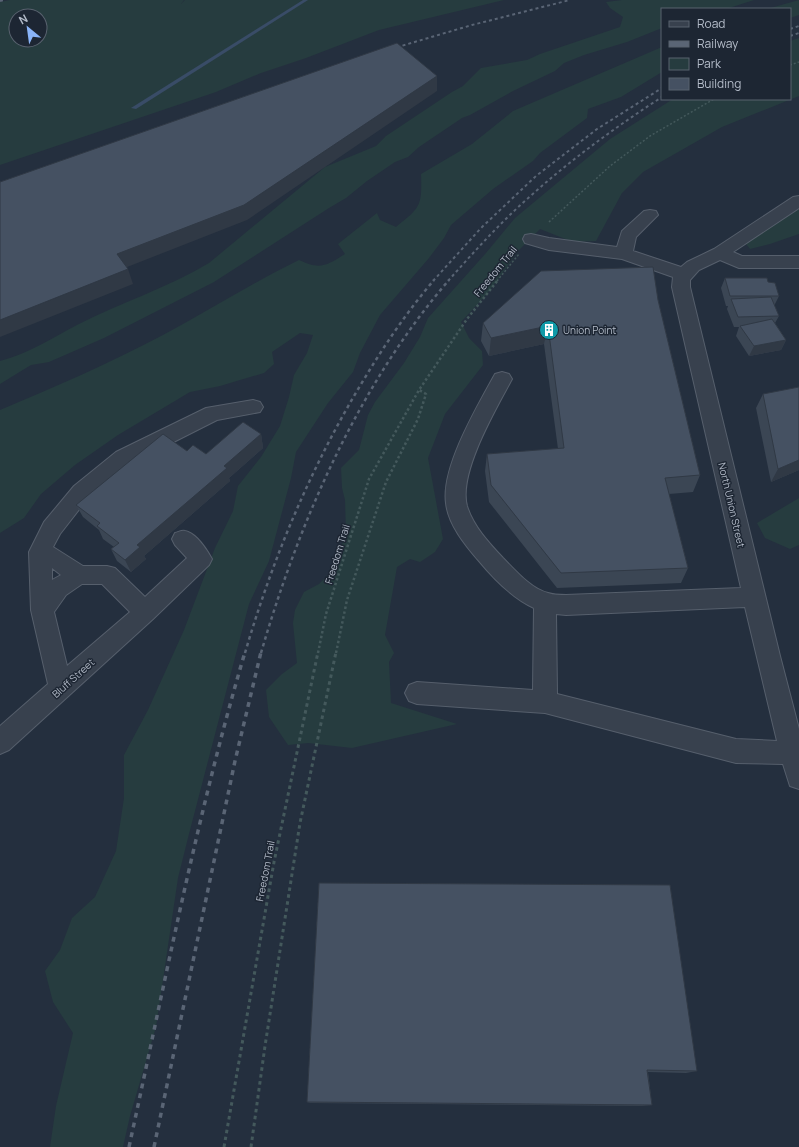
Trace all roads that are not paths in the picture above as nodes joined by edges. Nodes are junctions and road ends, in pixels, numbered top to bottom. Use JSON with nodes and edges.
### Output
{"nodes":[{"id":1,"x":799,"y":202,"type":"edge"},
{"id":2,"x":650,"y":215,"type":"dead end"},
{"id":3,"x":531,"y":239,"type":"road end"},
{"id":4,"x":720,"y":253,"type":"junction"},
{"id":5,"x":624,"y":254,"type":"junction"},
{"id":6,"x":799,"y":262,"type":"edge"},
{"id":7,"x":683,"y":274,"type":"junction"},
{"id":8,"x":502,"y":379,"type":"dead end"},
{"id":9,"x":253,"y":407,"type":"dead end"},
{"id":10,"x":183,"y":539,"type":"dead end"},
{"id":11,"x":41,"y":550,"type":"junction"},
{"id":12,"x":79,"y":575,"type":"junction"},
{"id":13,"x":754,"y":597,"type":"junction"},
{"id":14,"x":545,"y":602,"type":"junction"},
{"id":15,"x":42,"y":610,"type":"junction"},
{"id":16,"x":145,"y":612,"type":"junction"},
{"id":17,"x":61,"y":688,"type":"junction"},
{"id":18,"x":417,"y":693,"type":"dead end"},
{"id":19,"x":545,"y":702,"type":"junction"},
{"id":20,"x":0,"y":742,"type":"edge"},
{"id":21,"x":796,"y":752,"type":"edge"},
{"id":22,"x":799,"y":777,"type":"edge"}],
"edges":[{"from":1,"to":4,"type":"street"},
{"from":2,"to":5,"type":"street"},
{"from":3,"to":5,"type":"street"},
{"from":4,"to":6,"type":"street"},
{"from":4,"to":7,"type":"street"},
{"from":5,"to":7,"type":"street"},
{"from":7,"to":13,"type":"street","name":"North Union Street"},
{"from":8,"to":14,"type":"street"},
{"from":9,"to":11,"type":"street"},
{"from":10,"to":16,"type":"street","name":"Bluff Street"},
{"from":11,"to":12,"type":"street"},
{"from":11,"to":15,"type":"street"},
{"from":12,"to":15,"type":"street"},
{"from":12,"to":16,"type":"street"},
{"from":13,"to":14,"type":"street"},
{"from":13,"to":21,"type":"street","name":"North Union Street"},
{"from":14,"to":19,"type":"street"},
{"from":15,"to":17,"type":"street"},
{"from":16,"to":17,"type":"street","name":"Bluff Street"},
{"from":17,"to":20,"type":"street","name":"Bluff Street"},
{"from":18,"to":19,"type":"street"},
{"from":19,"to":21,"type":"street"},
{"from":21,"to":22,"type":"street","name":"North Union Street"}]}
